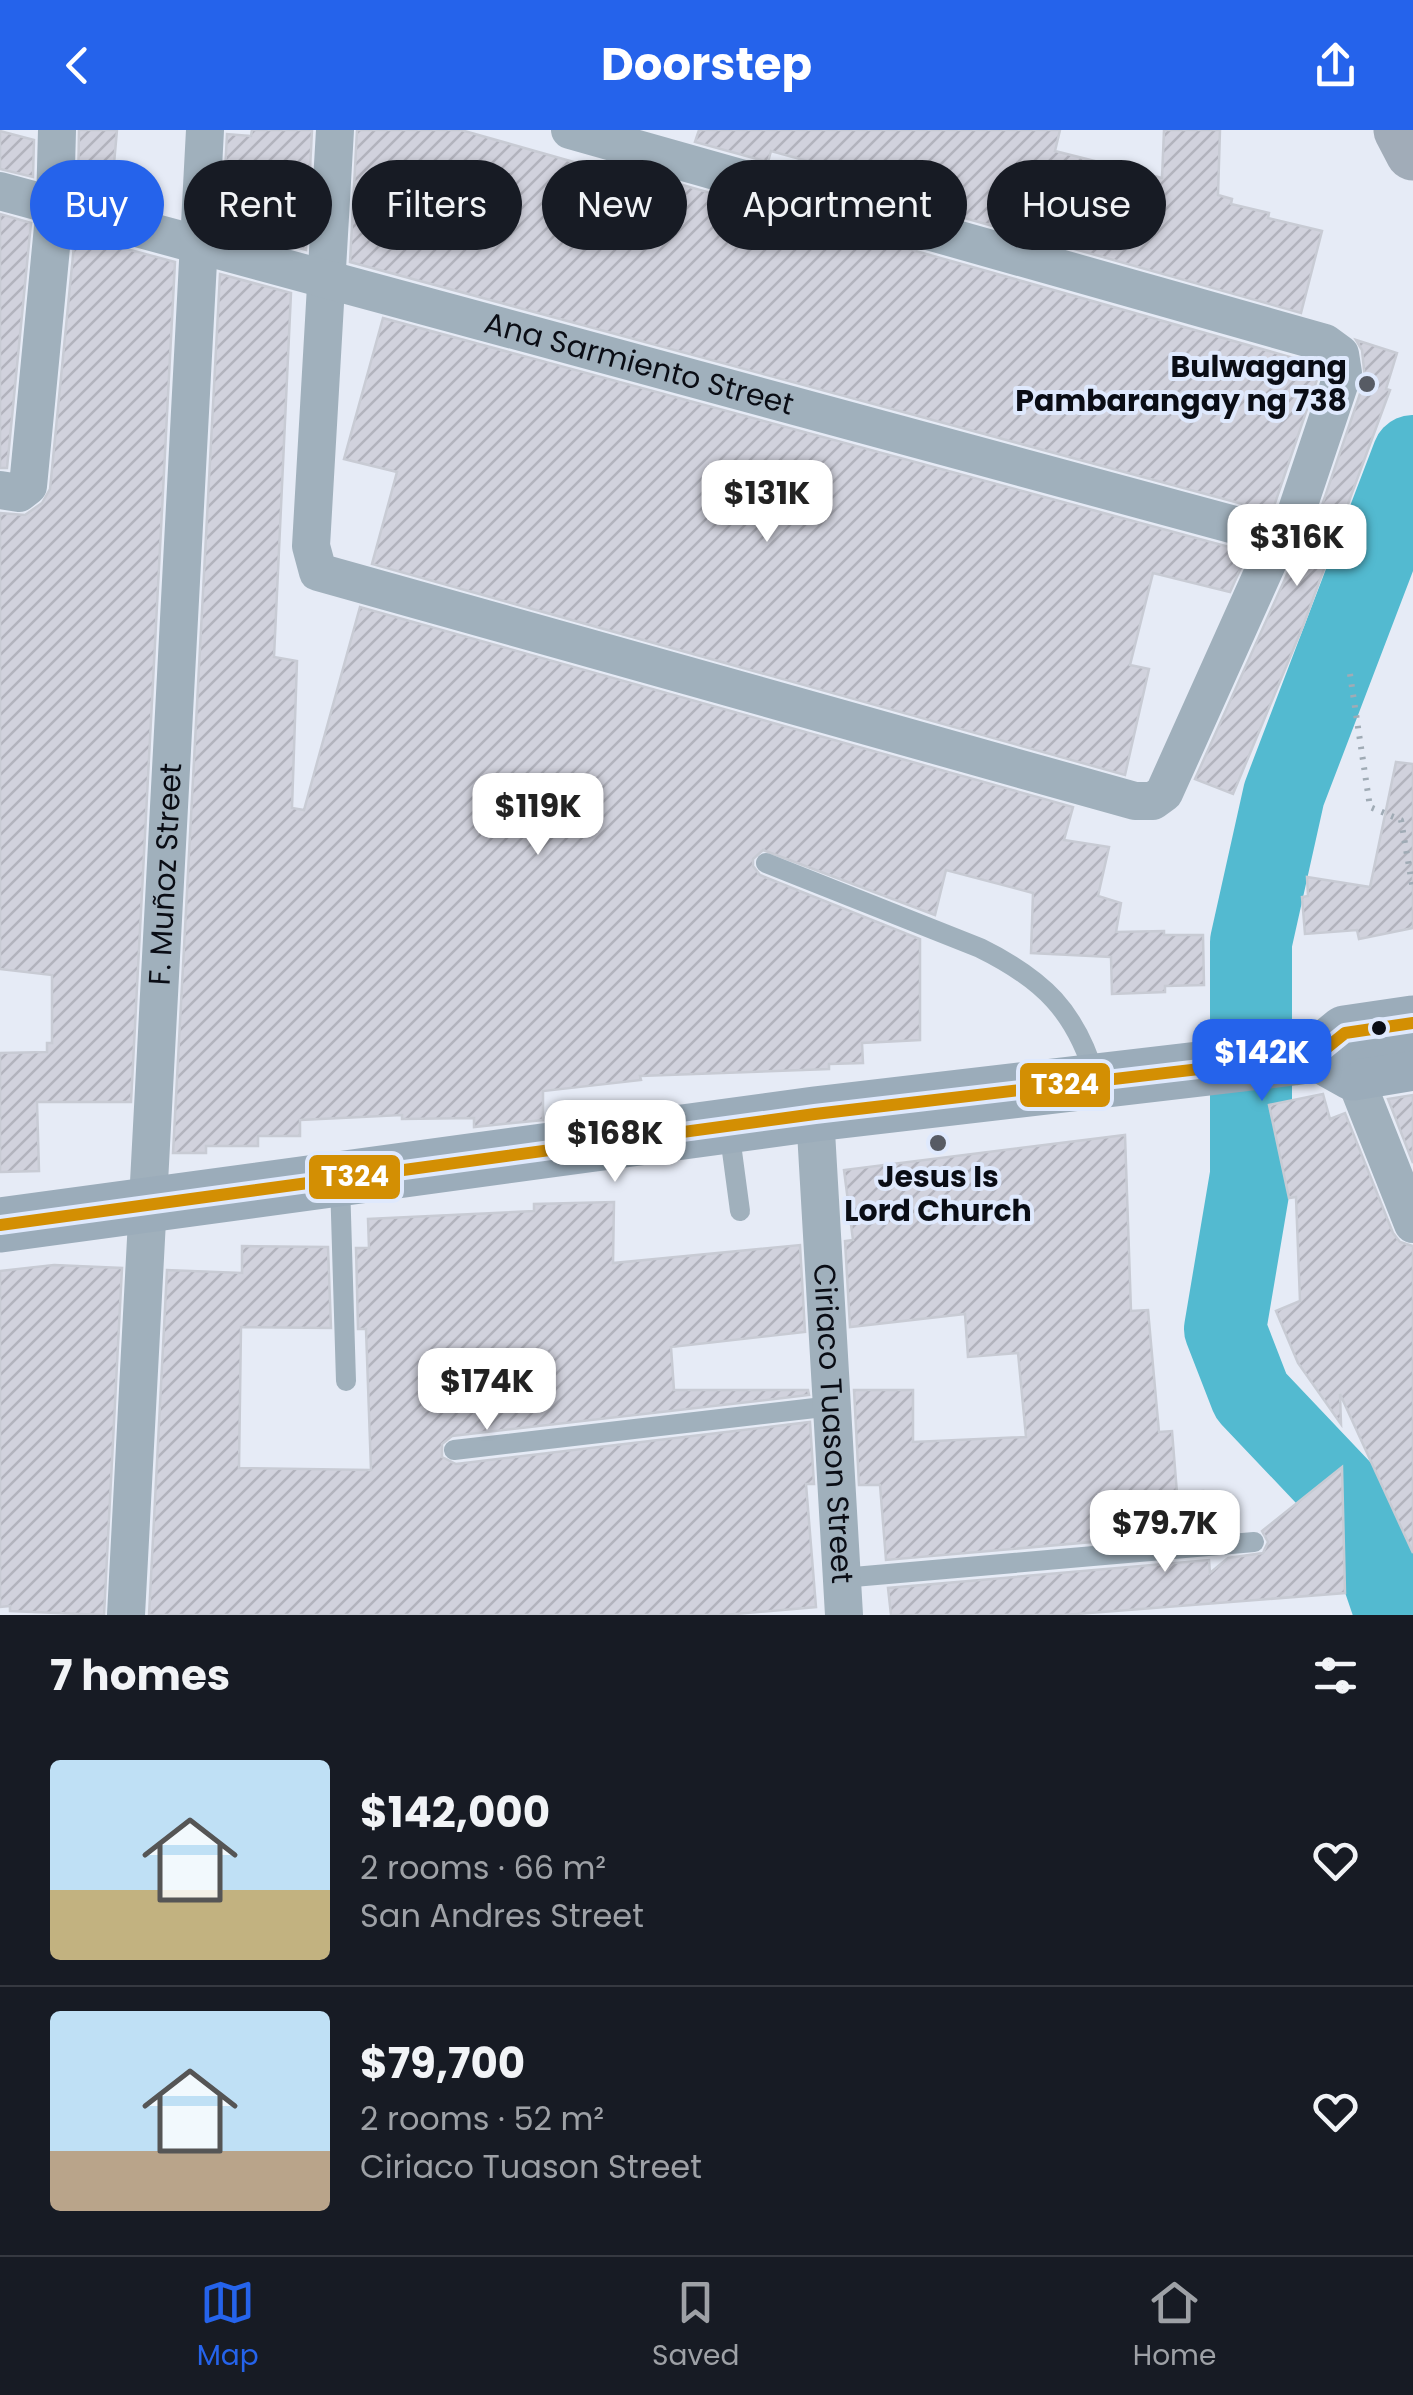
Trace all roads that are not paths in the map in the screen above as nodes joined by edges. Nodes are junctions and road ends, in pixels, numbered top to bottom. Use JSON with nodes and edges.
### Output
{"nodes":[{"id":1,"x":57,"y":130,"type":"edge"},
{"id":2,"x":205,"y":130,"type":"edge"},
{"id":3,"x":335,"y":130,"type":"edge"},
{"id":4,"x":570,"y":130,"type":"edge"},
{"id":5,"x":1401,"y":130,"type":"edge"},
{"id":6,"x":1413,"y":153,"type":"edge"},
{"id":7,"x":56,"y":160,"type":"edge"},
{"id":8,"x":203,"y":160,"type":"edge"},
{"id":9,"x":0,"y":191,"type":"edge"},
{"id":10,"x":30,"y":199,"type":"edge"},
{"id":11,"x":51,"y":250,"type":"edge"},
{"id":12,"x":199,"y":250,"type":"edge"},
{"id":13,"x":222,"y":250,"type":"edge"},
{"id":14,"x":328,"y":278,"type":"junction"},
{"id":15,"x":0,"y":490,"type":"edge"},
{"id":16,"x":1280,"y":536,"type":"junction"},
{"id":17,"x":766,"y":863,"type":"dead end"},
{"id":18,"x":1413,"y":1023,"type":"edge"},
{"id":19,"x":1322,"y":1062,"type":"junction"},
{"id":20,"x":1413,"y":1063,"type":"edge"},
{"id":21,"x":1096,"y":1082,"type":"junction"},
{"id":22,"x":815,"y":1114,"type":"junction"},
{"id":23,"x":729,"y":1127,"type":"junction"},
{"id":24,"x":340,"y":1180,"type":"junction"},
{"id":25,"x":148,"y":1207,"type":"junction"},
{"id":26,"x":740,"y":1211,"type":"dead end"},
{"id":27,"x":1413,"y":1224,"type":"edge"},
{"id":28,"x":0,"y":1225,"type":"edge"},
{"id":29,"x":346,"y":1381,"type":"dead end"},
{"id":30,"x":832,"y":1406,"type":"junction"},
{"id":31,"x":454,"y":1450,"type":"dead end"},
{"id":32,"x":1254,"y":1542,"type":"dead end"},
{"id":33,"x":843,"y":1596,"type":"edge"},
{"id":34,"x":126,"y":1615,"type":"edge"}],
"edges":[{"from":1,"to":7,"type":"street"},
{"from":2,"to":8,"type":"street","name":"F. Muñoz Street"},
{"from":3,"to":14,"type":"street"},
{"from":4,"to":16,"type":"street"},
{"from":5,"to":6,"type":"highway"},
{"from":9,"to":10,"type":"street","name":"Ana Sarmiento Street"},
{"from":11,"to":15,"type":"street"},
{"from":12,"to":25,"type":"street","name":"F. Muñoz Street"},
{"from":13,"to":14,"type":"street","name":"Ana Sarmiento Street"},
{"from":14,"to":16,"type":"street","name":"Ana Sarmiento Street"},
{"from":14,"to":16,"type":"street"},
{"from":17,"to":21,"type":"lane"},
{"from":18,"to":19,"type":"street"},
{"from":19,"to":20,"type":"street"},
{"from":19,"to":21,"type":"street"},
{"from":19,"to":27,"type":"street"},
{"from":21,"to":22,"type":"street"},
{"from":22,"to":23,"type":"street"},
{"from":22,"to":30,"type":"street","name":"Ciriaco Tuason Street"},
{"from":23,"to":24,"type":"street"},
{"from":23,"to":26,"type":"lane"},
{"from":24,"to":25,"type":"street"},
{"from":24,"to":29,"type":"lane"},
{"from":25,"to":28,"type":"street"},
{"from":25,"to":34,"type":"street","name":"F. Muñoz Street"},
{"from":30,"to":31,"type":"lane"},
{"from":30,"to":33,"type":"street","name":"Ciriaco Tuason Street"},
{"from":32,"to":33,"type":"lane"}]}
